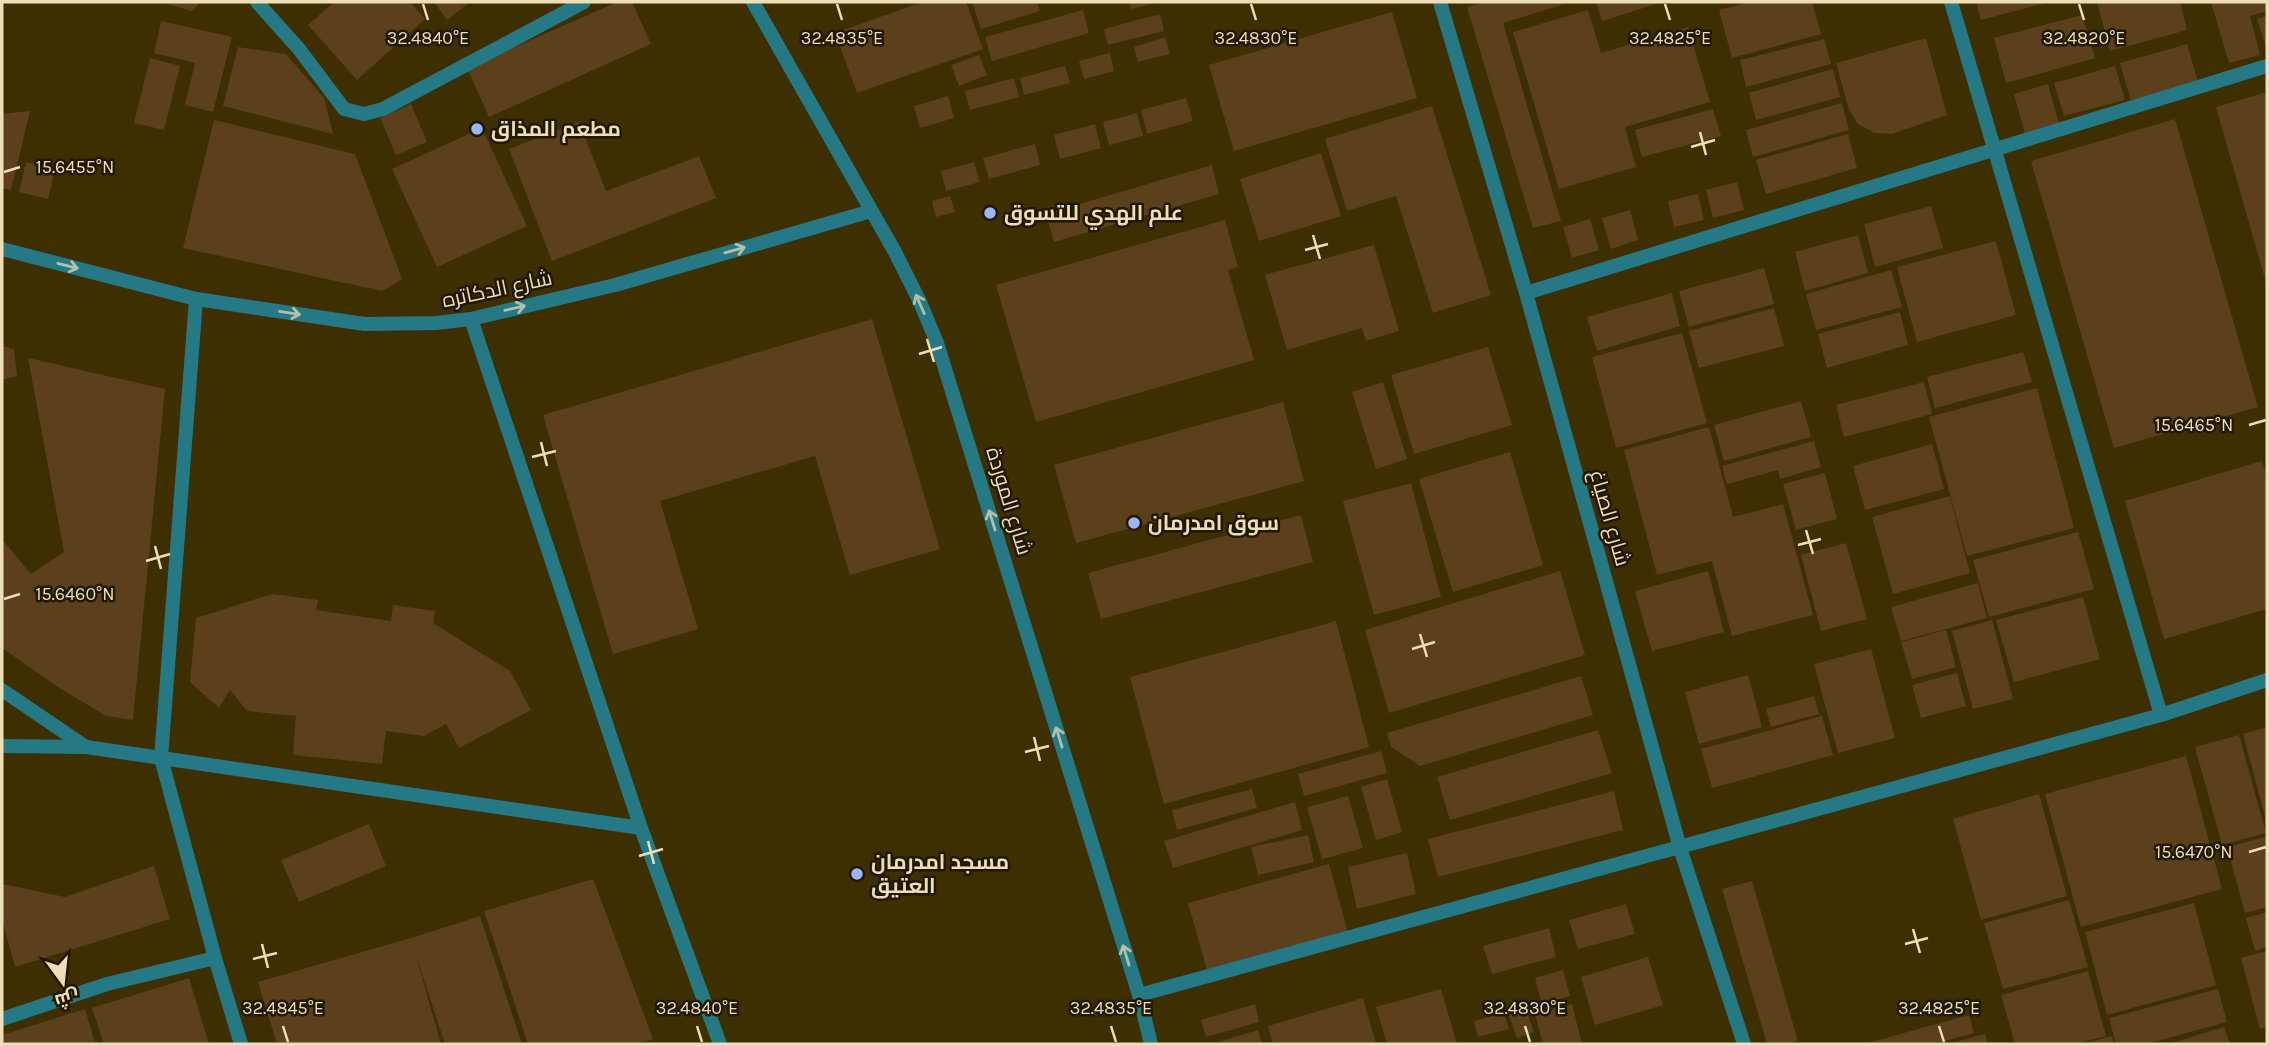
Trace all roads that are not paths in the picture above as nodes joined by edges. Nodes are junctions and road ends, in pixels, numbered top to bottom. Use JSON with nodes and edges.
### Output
{"nodes":[{"id":1,"x":257,"y":2,"type":"edge"},
{"id":2,"x":584,"y":2,"type":"edge"},
{"id":3,"x":753,"y":2,"type":"edge"},
{"id":4,"x":1440,"y":2,"type":"edge"},
{"id":5,"x":1951,"y":2,"type":"edge"},
{"id":6,"x":2267,"y":66,"type":"edge"},
{"id":7,"x":1996,"y":149,"type":"junction"},
{"id":8,"x":871,"y":211,"type":"junction"},
{"id":9,"x":2,"y":249,"type":"edge"},
{"id":10,"x":1526,"y":293,"type":"junction"},
{"id":11,"x":196,"y":299,"type":"junction"},
{"id":12,"x":471,"y":319,"type":"junction"},
{"id":13,"x":2267,"y":680,"type":"edge"},
{"id":14,"x":2,"y":690,"type":"edge"},
{"id":15,"x":2161,"y":715,"type":"junction"},
{"id":16,"x":2,"y":746,"type":"edge"},
{"id":17,"x":86,"y":747,"type":"junction"},
{"id":18,"x":161,"y":758,"type":"junction"},
{"id":19,"x":641,"y":828,"type":"junction"},
{"id":20,"x":1680,"y":848,"type":"junction"},
{"id":21,"x":215,"y":958,"type":"junction"},
{"id":22,"x":1139,"y":995,"type":"junction"},
{"id":23,"x":2,"y":1019,"type":"edge"},
{"id":24,"x":241,"y":1044,"type":"edge"},
{"id":25,"x":720,"y":1044,"type":"edge"},
{"id":26,"x":1150,"y":1044,"type":"edge"},
{"id":27,"x":1744,"y":1044,"type":"edge"}],
"edges":[{"from":1,"to":2,"type":"street"},
{"from":3,"to":8,"type":"street","name":"شارع الموردة"},
{"from":4,"to":10,"type":"street","name":"شارع الصياغ"},
{"from":5,"to":7,"type":"street"},
{"from":6,"to":7,"type":"street"},
{"from":7,"to":10,"type":"street"},
{"from":7,"to":15,"type":"street"},
{"from":12,"to":8,"type":"street","name":"شارع الدكاتره","one_way":true},
{"from":22,"to":8,"type":"street","name":"شارع الموردة","one_way":true},
{"from":9,"to":11,"type":"street","name":"شارع الدكاتره","one_way":true},
{"from":10,"to":20,"type":"street","name":"شارع الصياغ"},
{"from":11,"to":12,"type":"street","name":"شارع الدكاتره","one_way":true},
{"from":11,"to":18,"type":"street"},
{"from":12,"to":19,"type":"street"},
{"from":13,"to":15,"type":"street"},
{"from":14,"to":17,"type":"street"},
{"from":15,"to":20,"type":"street"},
{"from":16,"to":17,"type":"street"},
{"from":17,"to":18,"type":"street"},
{"from":18,"to":19,"type":"street"},
{"from":18,"to":21,"type":"street"},
{"from":19,"to":25,"type":"street"},
{"from":20,"to":22,"type":"street"},
{"from":20,"to":27,"type":"street","name":"شارع الصياغ"},
{"from":21,"to":23,"type":"street"},
{"from":21,"to":24,"type":"street"},
{"from":22,"to":26,"type":"street","name":"شارع الموردة"}]}
